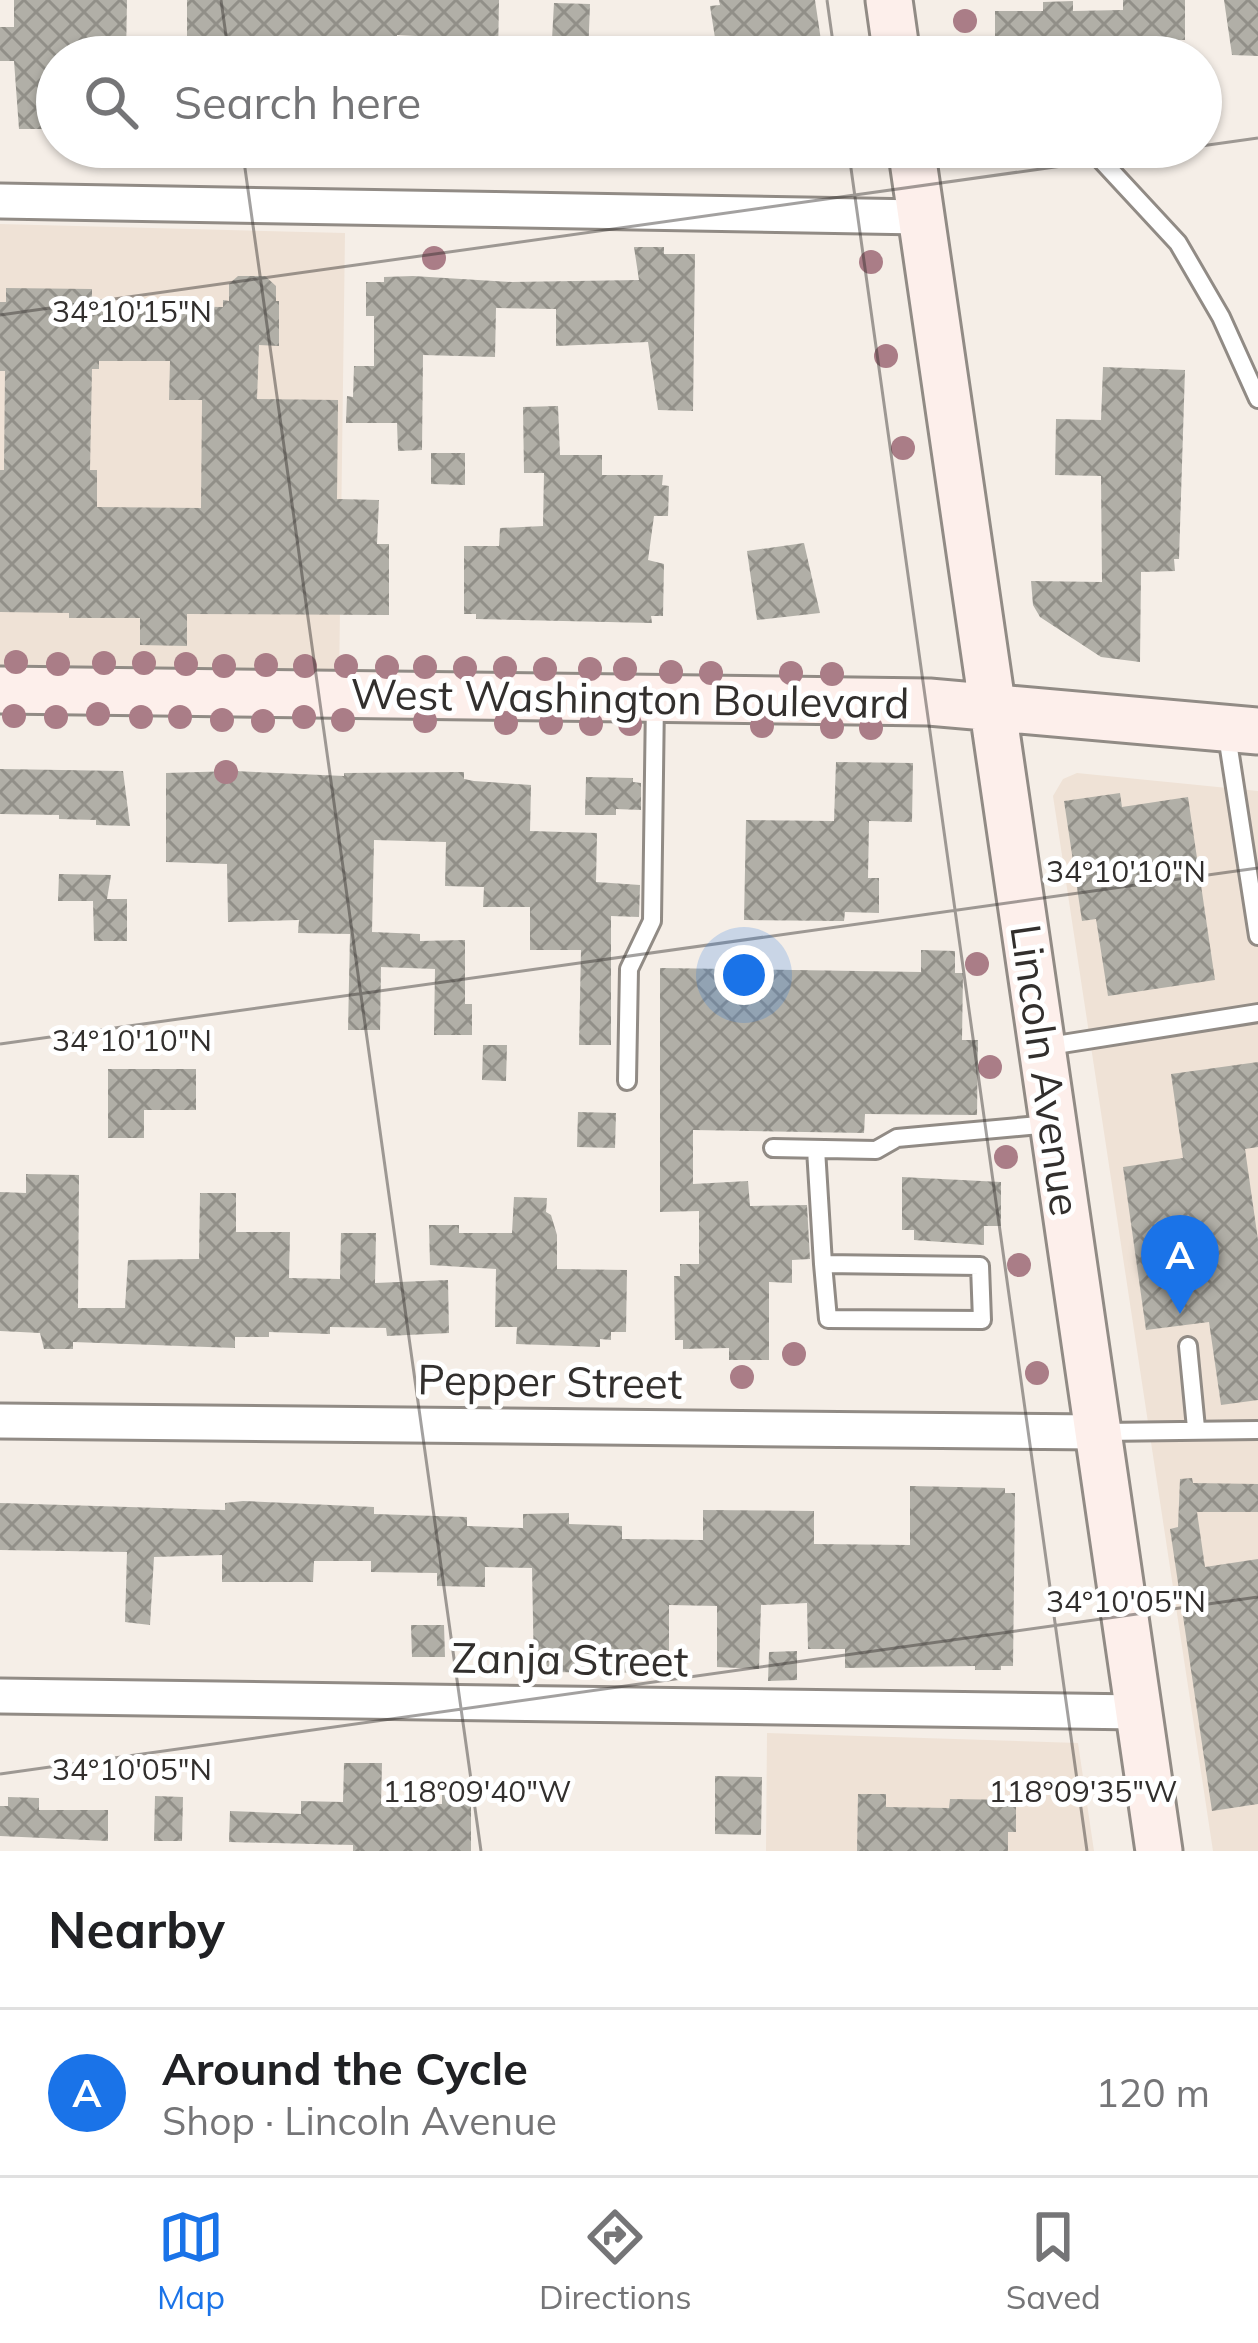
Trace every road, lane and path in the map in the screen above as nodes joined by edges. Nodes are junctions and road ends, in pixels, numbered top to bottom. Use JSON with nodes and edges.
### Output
{"nodes":[{"id":1,"x":889,"y":0,"type":"edge"},
{"id":2,"x":894,"y":36,"type":"edge"},
{"id":3,"x":914,"y":168,"type":"edge"},
{"id":4,"x":1108,"y":168,"type":"edge"},
{"id":5,"x":0,"y":201,"type":"edge"},
{"id":6,"x":920,"y":217,"type":"junction"},
{"id":7,"x":1258,"y":399,"type":"edge"},
{"id":8,"x":0,"y":690,"type":"edge"},
{"id":9,"x":655,"y":699,"type":"junction"},
{"id":10,"x":992,"y":707,"type":"junction"},
{"id":11,"x":1242,"y":729,"type":"edge"},
{"id":12,"x":1258,"y":936,"type":"edge"},
{"id":13,"x":1258,"y":1012,"type":"edge"},
{"id":14,"x":1042,"y":1047,"type":"junction"},
{"id":15,"x":626,"y":1081,"type":"dead end"},
{"id":16,"x":1054,"y":1124,"type":"junction"},
{"id":17,"x":772,"y":1148,"type":"dead end"},
{"id":18,"x":816,"y":1149,"type":"junction"},
{"id":19,"x":823,"y":1264,"type":"junction"},
{"id":20,"x":1188,"y":1346,"type":"dead end"},
{"id":21,"x":0,"y":1420,"type":"edge"},
{"id":22,"x":1196,"y":1428,"type":"junction"},
{"id":23,"x":1258,"y":1430,"type":"edge"},
{"id":24,"x":1098,"y":1432,"type":"junction"},
{"id":25,"x":0,"y":1696,"type":"edge"},
{"id":26,"x":1139,"y":1712,"type":"junction"},
{"id":27,"x":1159,"y":1851,"type":"edge"}],
"edges":[{"from":1,"to":2,"type":"main road"},
{"from":3,"to":6,"type":"main road","name":"Lincoln Avenue"},
{"from":4,"to":7,"type":"lane"},
{"from":5,"to":6,"type":"street"},
{"from":6,"to":10,"type":"main road","name":"Lincoln Avenue"},
{"from":8,"to":9,"type":"main road","name":"West Washington Boulevard"},
{"from":9,"to":10,"type":"main road","name":"West Washington Boulevard"},
{"from":9,"to":15,"type":"lane"},
{"from":10,"to":11,"type":"main road","name":"West Washington Boulevard"},
{"from":10,"to":14,"type":"main road","name":"Lincoln Avenue"},
{"from":11,"to":12,"type":"lane"},
{"from":13,"to":14,"type":"lane"},
{"from":14,"to":16,"type":"main road","name":"Lincoln Avenue"},
{"from":16,"to":18,"type":"lane"},
{"from":16,"to":24,"type":"main road","name":"Lincoln Avenue"},
{"from":17,"to":18,"type":"lane"},
{"from":18,"to":19,"type":"lane"},
{"from":19,"to":19,"type":"lane"},
{"from":20,"to":22,"type":"lane"},
{"from":21,"to":24,"type":"street","name":"Pepper Street"},
{"from":22,"to":23,"type":"lane"},
{"from":22,"to":24,"type":"lane"},
{"from":24,"to":26,"type":"main road","name":"Lincoln Avenue"},
{"from":25,"to":26,"type":"street","name":"Zanja Street"},
{"from":26,"to":27,"type":"main road","name":"Lincoln Avenue"}]}
